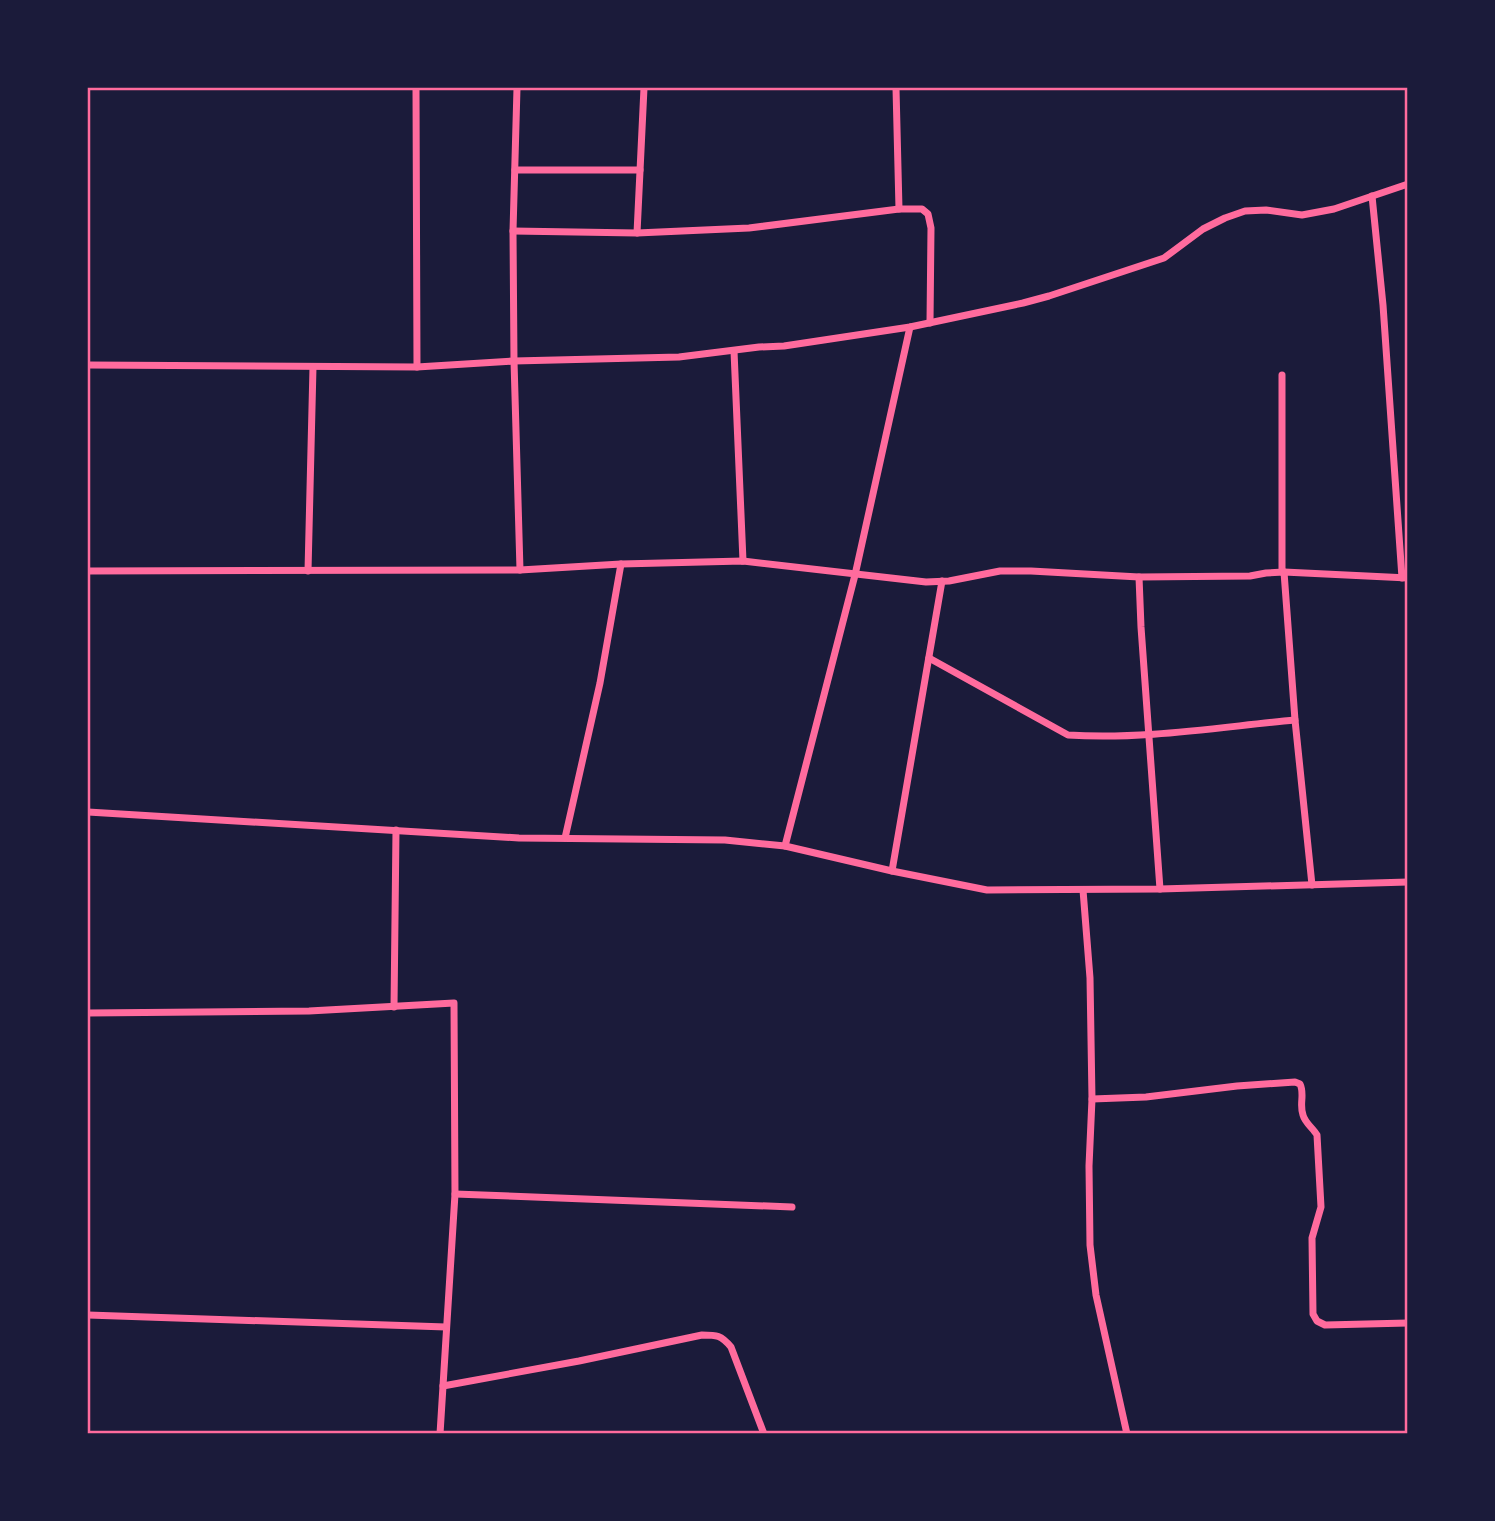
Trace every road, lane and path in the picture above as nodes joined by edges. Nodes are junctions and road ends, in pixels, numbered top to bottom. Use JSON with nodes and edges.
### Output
{"nodes":[{"id":1,"x":416,"y":88,"type":"edge"},
{"id":2,"x":517,"y":88,"type":"edge"},
{"id":3,"x":644,"y":88,"type":"edge"},
{"id":4,"x":896,"y":88,"type":"edge"},
{"id":5,"x":515,"y":170,"type":"junction"},
{"id":6,"x":640,"y":170,"type":"junction"},
{"id":7,"x":1408,"y":184,"type":"edge"},
{"id":8,"x":1372,"y":196,"type":"junction"},
{"id":9,"x":898,"y":209,"type":"junction"},
{"id":10,"x":513,"y":231,"type":"junction"},
{"id":11,"x":637,"y":233,"type":"junction"},
{"id":12,"x":930,"y":323,"type":"junction"},
{"id":13,"x":910,"y":327,"type":"junction"},
{"id":14,"x":734,"y":351,"type":"junction"},
{"id":15,"x":514,"y":361,"type":"junction"},
{"id":16,"x":88,"y":365,"type":"edge"},
{"id":17,"x":417,"y":367,"type":"junction"},
{"id":18,"x":313,"y":368,"type":"junction"},
{"id":19,"x":1282,"y":375,"type":"dead end"},
{"id":20,"x":743,"y":561,"type":"junction"},
{"id":21,"x":621,"y":564,"type":"junction"},
{"id":22,"x":520,"y":570,"type":"junction"},
{"id":23,"x":88,"y":571,"type":"edge"},
{"id":24,"x":308,"y":571,"type":"junction"},
{"id":25,"x":1283,"y":572,"type":"junction"},
{"id":26,"x":855,"y":575,"type":"junction"},
{"id":27,"x":1139,"y":577,"type":"junction"},
{"id":28,"x":1405,"y":578,"type":"edge"},
{"id":29,"x":942,"y":581,"type":"junction"},
{"id":30,"x":929,"y":658,"type":"junction"},
{"id":31,"x":1295,"y":720,"type":"junction"},
{"id":32,"x":1149,"y":734,"type":"junction"},
{"id":33,"x":88,"y":811,"type":"edge"},
{"id":34,"x":396,"y":830,"type":"junction"},
{"id":35,"x":565,"y":838,"type":"junction"},
{"id":36,"x":785,"y":846,"type":"junction"},
{"id":37,"x":892,"y":871,"type":"junction"},
{"id":38,"x":1408,"y":882,"type":"edge"},
{"id":39,"x":1312,"y":885,"type":"junction"},
{"id":40,"x":1160,"y":889,"type":"junction"},
{"id":41,"x":1083,"y":890,"type":"junction"},
{"id":42,"x":394,"y":1007,"type":"junction"},
{"id":43,"x":88,"y":1013,"type":"edge"},
{"id":44,"x":1092,"y":1099,"type":"junction"},
{"id":45,"x":455,"y":1194,"type":"junction"},
{"id":46,"x":792,"y":1207,"type":"dead end"},
{"id":47,"x":88,"y":1315,"type":"edge"},
{"id":48,"x":1408,"y":1323,"type":"edge"},
{"id":49,"x":446,"y":1326,"type":"junction"},
{"id":50,"x":443,"y":1386,"type":"junction"},
{"id":51,"x":440,"y":1433,"type":"edge"},
{"id":52,"x":764,"y":1433,"type":"edge"},
{"id":53,"x":1127,"y":1433,"type":"edge"}],
"edges":[{"from":1,"to":17,"type":"street"},
{"from":2,"to":5,"type":"street"},
{"from":3,"to":6,"type":"street"},
{"from":4,"to":9,"type":"street"},
{"from":5,"to":6,"type":"street"},
{"from":5,"to":10,"type":"street"},
{"from":6,"to":11,"type":"street"},
{"from":7,"to":8,"type":"street"},
{"from":8,"to":12,"type":"street"},
{"from":8,"to":28,"type":"street"},
{"from":9,"to":11,"type":"street"},
{"from":9,"to":12,"type":"street"},
{"from":10,"to":11,"type":"street"},
{"from":10,"to":15,"type":"street"},
{"from":12,"to":13,"type":"street"},
{"from":13,"to":14,"type":"street"},
{"from":13,"to":26,"type":"street"},
{"from":14,"to":15,"type":"street"},
{"from":14,"to":20,"type":"street"},
{"from":15,"to":17,"type":"street"},
{"from":15,"to":22,"type":"street"},
{"from":16,"to":18,"type":"street"},
{"from":17,"to":18,"type":"street"},
{"from":18,"to":24,"type":"street"},
{"from":19,"to":25,"type":"street"},
{"from":20,"to":21,"type":"street"},
{"from":20,"to":26,"type":"street"},
{"from":21,"to":22,"type":"street"},
{"from":21,"to":35,"type":"street"},
{"from":22,"to":24,"type":"street"},
{"from":23,"to":24,"type":"street"},
{"from":25,"to":27,"type":"street"},
{"from":25,"to":28,"type":"street"},
{"from":25,"to":31,"type":"street"},
{"from":26,"to":29,"type":"street"},
{"from":26,"to":36,"type":"street"},
{"from":27,"to":29,"type":"street"},
{"from":27,"to":32,"type":"street"},
{"from":29,"to":30,"type":"street"},
{"from":30,"to":32,"type":"street"},
{"from":30,"to":37,"type":"street"},
{"from":31,"to":32,"type":"street"},
{"from":31,"to":39,"type":"street"},
{"from":32,"to":40,"type":"street"},
{"from":33,"to":34,"type":"street"},
{"from":34,"to":35,"type":"street"},
{"from":34,"to":42,"type":"street"},
{"from":35,"to":36,"type":"street"},
{"from":36,"to":37,"type":"street"},
{"from":37,"to":41,"type":"street"},
{"from":38,"to":39,"type":"street"},
{"from":39,"to":40,"type":"street"},
{"from":40,"to":41,"type":"street"},
{"from":41,"to":44,"type":"street"},
{"from":42,"to":43,"type":"street"},
{"from":42,"to":45,"type":"street"},
{"from":44,"to":48,"type":"street"},
{"from":44,"to":53,"type":"street"},
{"from":45,"to":46,"type":"street"},
{"from":45,"to":49,"type":"street"},
{"from":47,"to":49,"type":"street"},
{"from":49,"to":50,"type":"street"},
{"from":50,"to":51,"type":"street"},
{"from":50,"to":52,"type":"street"}]}
